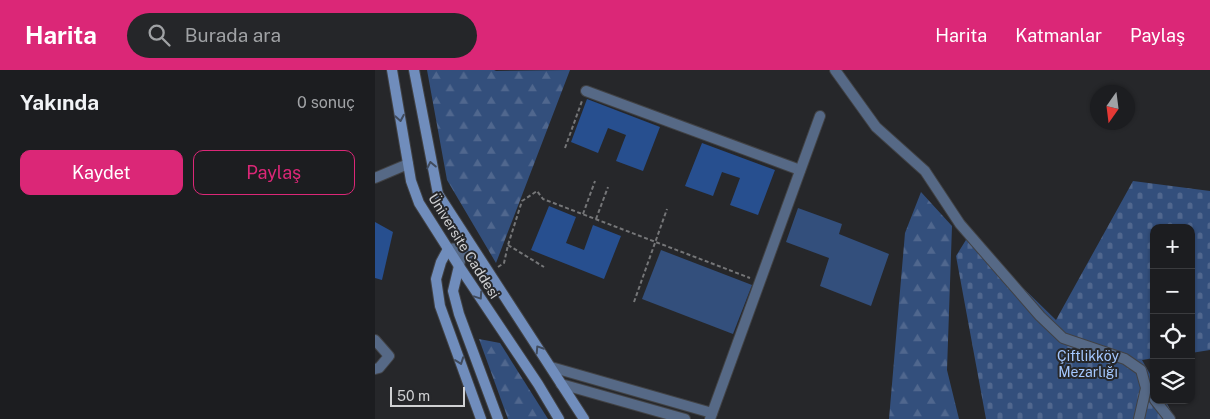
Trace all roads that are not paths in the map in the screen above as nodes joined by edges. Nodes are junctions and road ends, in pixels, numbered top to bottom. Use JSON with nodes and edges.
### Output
{"nodes":[{"id":1,"x":391,"y":70,"type":"edge"},
{"id":2,"x":414,"y":70,"type":"edge"},
{"id":3,"x":835,"y":70,"type":"edge"},
{"id":4,"x":586,"y":91,"type":"road end"},
{"id":5,"x":820,"y":116,"type":"dead end"},
{"id":6,"x":408,"y":164,"type":"junction"},
{"id":7,"x":800,"y":170,"type":"junction"},
{"id":8,"x":375,"y":178,"type":"edge"},
{"id":9,"x":460,"y":229,"type":"junction"},
{"id":10,"x":448,"y":249,"type":"junction"},
{"id":11,"x":462,"y":250,"type":"junction"},
{"id":12,"x":459,"y":266,"type":"junction"},
{"id":13,"x":486,"y":269,"type":"junction"},
{"id":14,"x":375,"y":340,"type":"edge"},
{"id":15,"x":551,"y":367,"type":"junction"},
{"id":16,"x":375,"y":369,"type":"edge"},
{"id":17,"x":561,"y":384,"type":"junction"},
{"id":18,"x":1146,"y":388,"type":"junction"},
{"id":19,"x":1150,"y":394,"type":"edge"},
{"id":20,"x":1158,"y":404,"type":"edge"},
{"id":21,"x":711,"y":416,"type":"edge"},
{"id":22,"x":481,"y":419,"type":"edge"},
{"id":23,"x":498,"y":419,"type":"edge"},
{"id":24,"x":559,"y":419,"type":"edge"},
{"id":25,"x":584,"y":419,"type":"edge"},
{"id":26,"x":685,"y":419,"type":"edge"},
{"id":27,"x":1139,"y":419,"type":"edge"},
{"id":28,"x":1170,"y":419,"type":"edge"}],
"edges":[{"from":1,"to":6,"type":"main road","name":"Üniversite Caddesi","one_way":true},
{"from":9,"to":2,"type":"main road","one_way":true},
{"from":3,"to":18,"type":"street"},
{"from":4,"to":7,"type":"street"},
{"from":5,"to":7,"type":"street"},
{"from":6,"to":8,"type":"street"},
{"from":6,"to":10,"type":"main road","name":"Üniversite Caddesi"},
{"from":7,"to":21,"type":"street"},
{"from":9,"to":11,"type":"street"},
{"from":9,"to":13,"type":"main road"},
{"from":10,"to":11,"type":"street"},
{"from":10,"to":12,"type":"main road","name":"Üniversite Caddesi"},
{"from":10,"to":22,"type":"main road","one_way":true},
{"from":11,"to":12,"type":"street"},
{"from":11,"to":13,"type":"street"},
{"from":12,"to":23,"type":"main road"},
{"from":12,"to":24,"type":"main road","name":"Üniversite Caddesi","one_way":true},
{"from":15,"to":13,"type":"main road","one_way":true},
{"from":14,"to":16,"type":"street"},
{"from":15,"to":17,"type":"main road"},
{"from":15,"to":21,"type":"street"},
{"from":17,"to":25,"type":"main road"},
{"from":17,"to":26,"type":"street"},
{"from":18,"to":19,"type":"street"},
{"from":18,"to":27,"type":"street"},
{"from":20,"to":28,"type":"street"}]}
